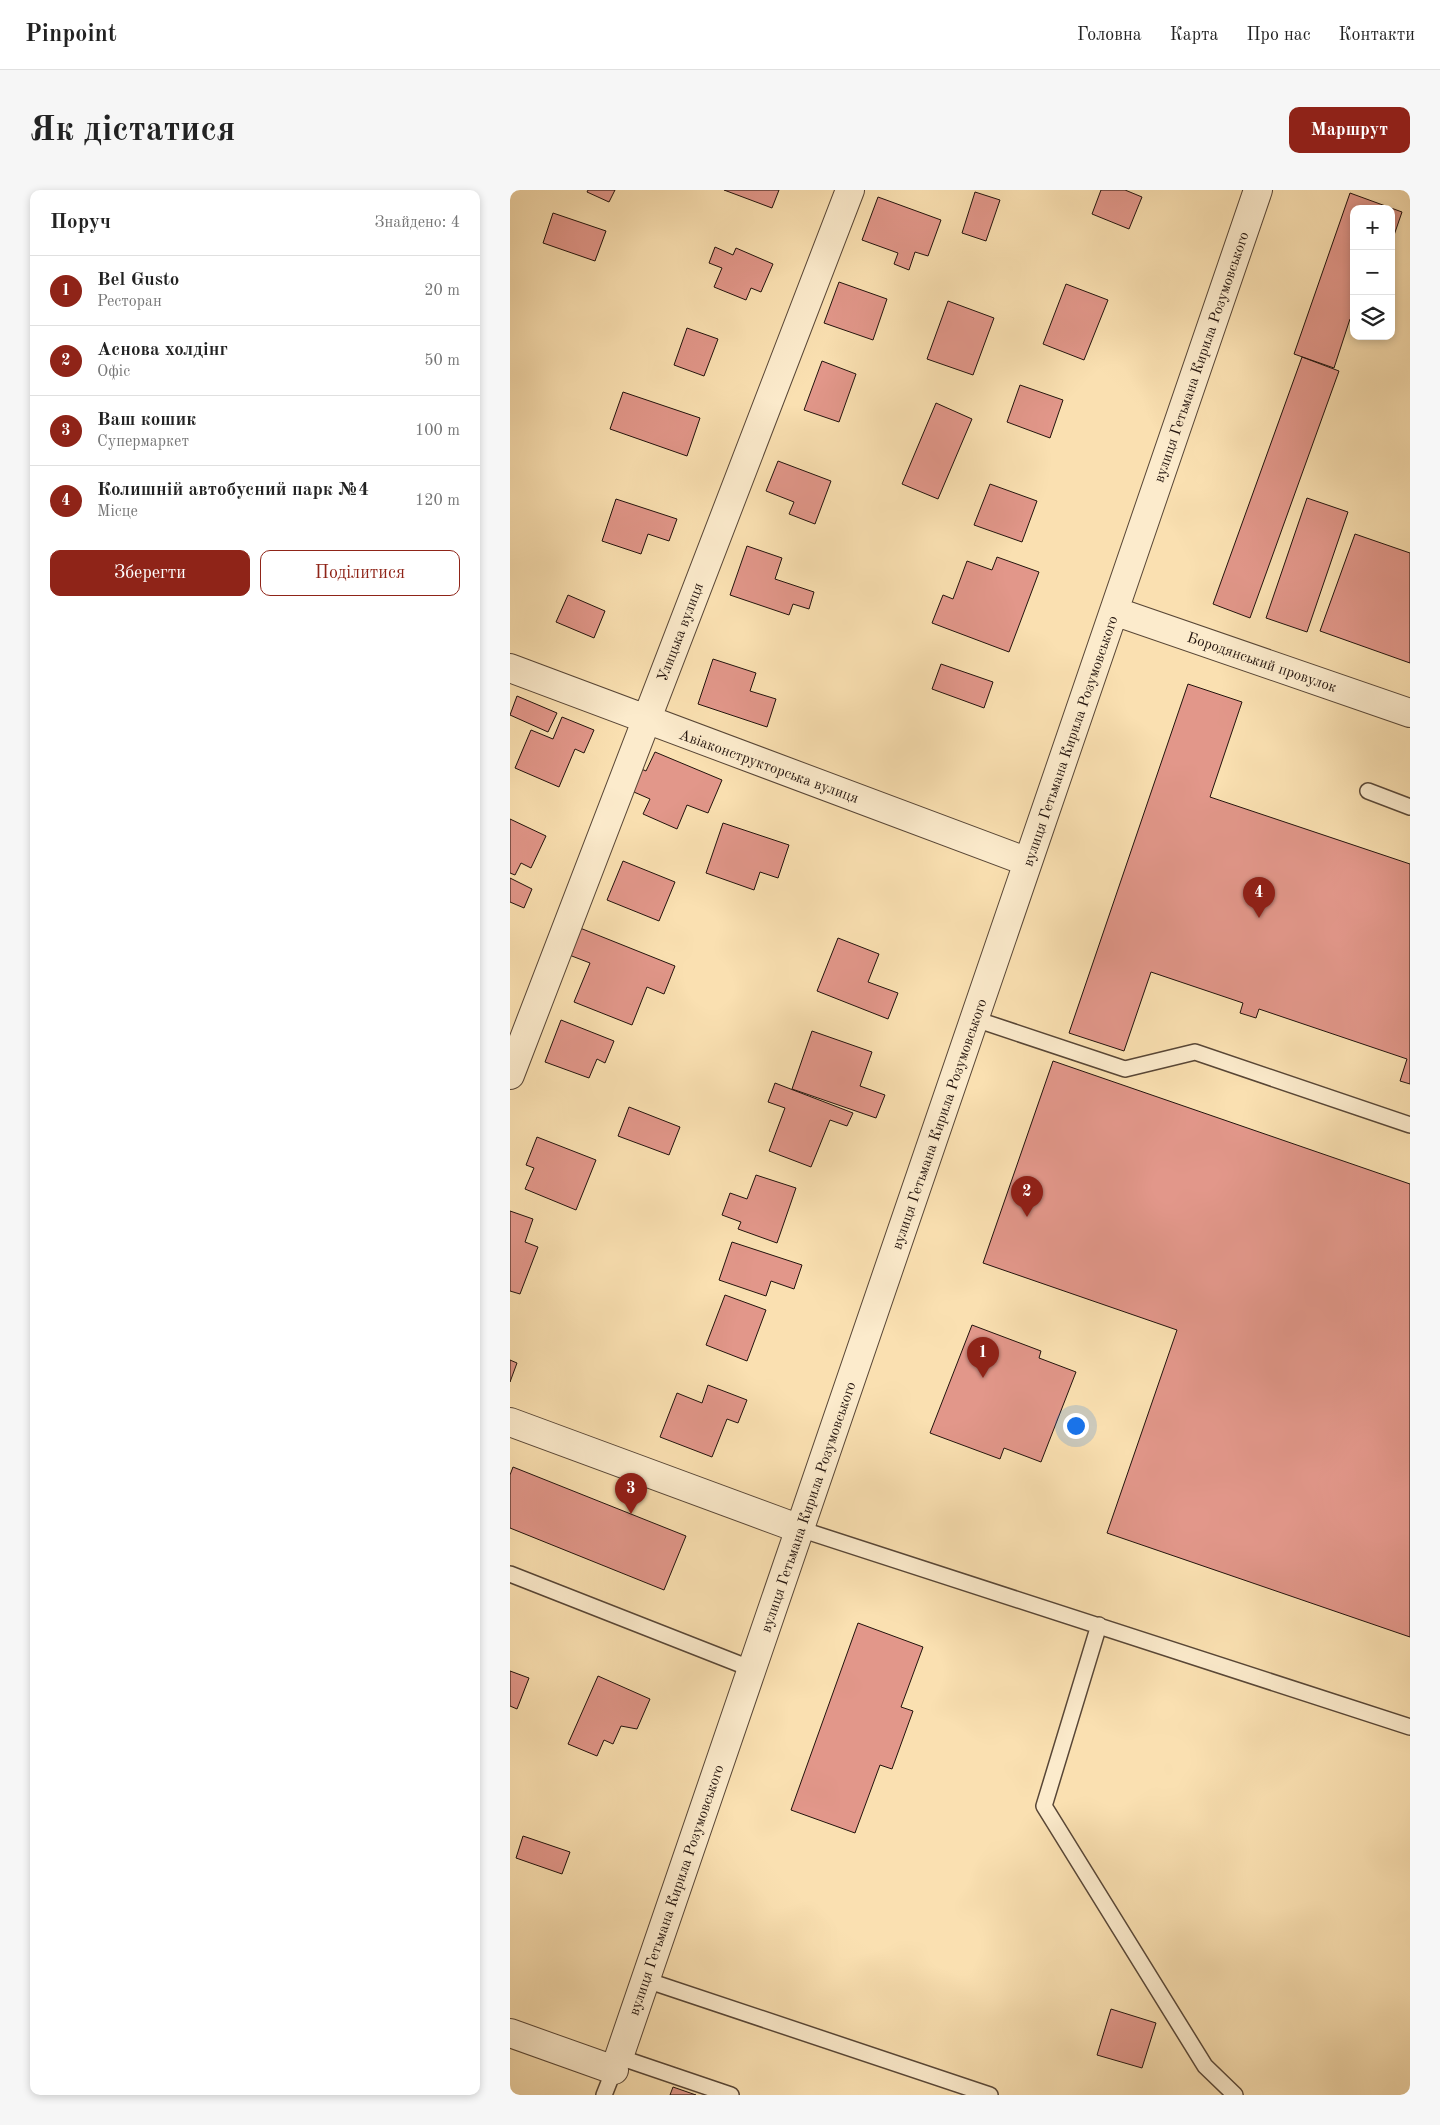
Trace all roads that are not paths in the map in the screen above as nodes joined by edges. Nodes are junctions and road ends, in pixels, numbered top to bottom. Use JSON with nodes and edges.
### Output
{"nodes":[{"id":1,"x":850,"y":190,"type":"edge"},
{"id":2,"x":1254,"y":191,"type":"edge"},
{"id":3,"x":1114,"y":611,"type":"junction"},
{"id":4,"x":510,"y":668,"type":"edge"},
{"id":5,"x":1410,"y":713,"type":"edge"},
{"id":6,"x":646,"y":720,"type":"junction"},
{"id":7,"x":1368,"y":791,"type":"dead end"},
{"id":8,"x":1410,"y":806,"type":"edge"},
{"id":9,"x":1028,"y":862,"type":"junction"},
{"id":10,"x":975,"y":1019,"type":"junction"},
{"id":11,"x":510,"y":1075,"type":"edge"},
{"id":12,"x":1410,"y":1125,"type":"edge"},
{"id":13,"x":510,"y":1422,"type":"edge"},
{"id":14,"x":800,"y":1529,"type":"junction"},
{"id":15,"x":510,"y":1574,"type":"edge"},
{"id":16,"x":1099,"y":1626,"type":"junction"},
{"id":17,"x":752,"y":1669,"type":"junction"},
{"id":18,"x":1410,"y":1727,"type":"edge"},
{"id":19,"x":646,"y":1980,"type":"junction"},
{"id":20,"x":510,"y":2033,"type":"edge"},
{"id":21,"x":612,"y":2074,"type":"edge"},
{"id":22,"x":731,"y":2095,"type":"edge"},
{"id":23,"x":990,"y":2095,"type":"edge"},
{"id":24,"x":1235,"y":2095,"type":"edge"}],
"edges":[{"from":1,"to":6,"type":"street","name":"Улицька вулиця"},
{"from":2,"to":3,"type":"street","name":"вулиця Гетьмана Кирила Розумовського"},
{"from":3,"to":5,"type":"street","name":"Бородянський провулок"},
{"from":3,"to":9,"type":"street","name":"вулиця Гетьмана Кирила Розумовського"},
{"from":4,"to":6,"type":"street","name":"Авіаконструкторська вулиця"},
{"from":6,"to":9,"type":"street","name":"Авіаконструкторська вулиця"},
{"from":6,"to":11,"type":"street","name":"Улицька вулиця"},
{"from":7,"to":8,"type":"lane"},
{"from":9,"to":10,"type":"street","name":"вулиця Гетьмана Кирила Розумовського"},
{"from":10,"to":12,"type":"lane"},
{"from":10,"to":14,"type":"street","name":"вулиця Гетьмана Кирила Розумовського"},
{"from":13,"to":14,"type":"street"},
{"from":14,"to":16,"type":"lane"},
{"from":14,"to":17,"type":"street","name":"вулиця Гетьмана Кирила Розумовського"},
{"from":15,"to":17,"type":"lane"},
{"from":16,"to":18,"type":"lane"},
{"from":16,"to":24,"type":"lane"},
{"from":17,"to":19,"type":"street","name":"вулиця Гетьмана Кирила Розумовського"},
{"from":19,"to":21,"type":"street","name":"вулиця Гетьмана Кирила Розумовського"},
{"from":19,"to":23,"type":"lane"},
{"from":20,"to":21,"type":"street"},
{"from":21,"to":22,"type":"lane"}]}
